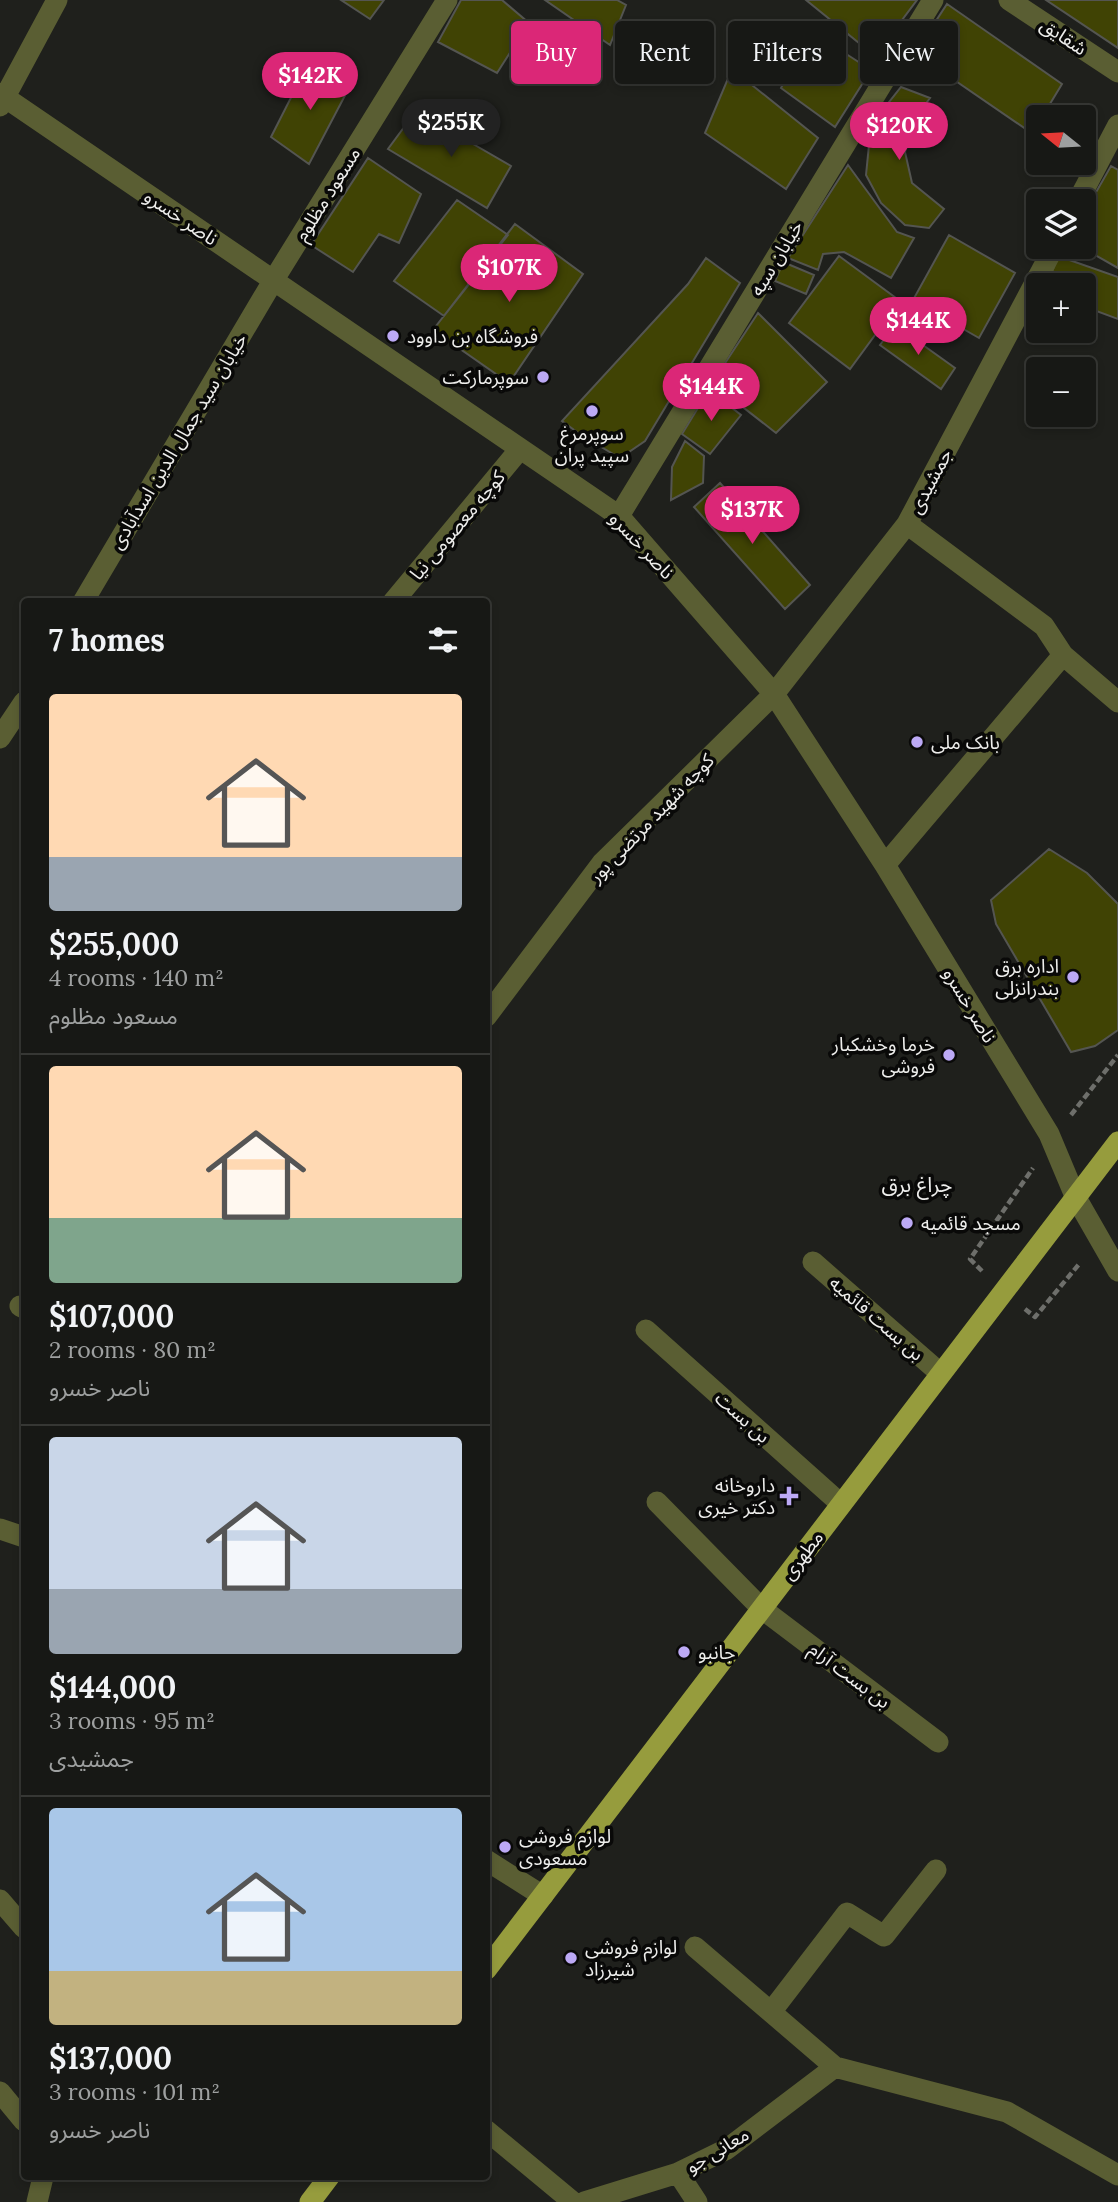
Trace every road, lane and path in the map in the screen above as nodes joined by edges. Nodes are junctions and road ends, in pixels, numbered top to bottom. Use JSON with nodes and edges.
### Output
{"nodes":[{"id":1,"x":57,"y":0,"type":"edge"},
{"id":2,"x":447,"y":0,"type":"edge"},
{"id":3,"x":933,"y":0,"type":"edge"},
{"id":4,"x":1009,"y":0,"type":"edge"},
{"id":5,"x":1118,"y":72,"type":"edge"},
{"id":6,"x":2,"y":99,"type":"edge"},
{"id":7,"x":1118,"y":125,"type":"edge"},
{"id":8,"x":1084,"y":189,"type":"edge"},
{"id":9,"x":1048,"y":259,"type":"edge"},
{"id":10,"x":273,"y":281,"type":"junction"},
{"id":11,"x":520,"y":449,"type":"junction"},
{"id":12,"x":619,"y":516,"type":"junction"},
{"id":13,"x":907,"y":524,"type":"junction"},
{"id":14,"x":85,"y":598,"type":"edge"},
{"id":15,"x":396,"y":598,"type":"edge"},
{"id":16,"x":1063,"y":655,"type":"junction"},
{"id":17,"x":774,"y":694,"type":"junction"},
{"id":18,"x":1118,"y":702,"type":"edge"},
{"id":19,"x":21,"y":706,"type":"edge"},
{"id":20,"x":0,"y":738,"type":"edge"},
{"id":21,"x":885,"y":865,"type":"junction"},
{"id":22,"x":490,"y":1012,"type":"edge"},
{"id":23,"x":1118,"y":1142,"type":"edge"},
{"id":24,"x":1074,"y":1196,"type":"junction"},
{"id":25,"x":813,"y":1262,"type":"dead end"},
{"id":26,"x":1118,"y":1271,"type":"edge"},
{"id":27,"x":646,"y":1330,"type":"dead end"},
{"id":28,"x":940,"y":1373,"type":"junction"},
{"id":29,"x":657,"y":1502,"type":"dead end"},
{"id":30,"x":841,"y":1504,"type":"junction"},
{"id":31,"x":0,"y":1529,"type":"edge"},
{"id":32,"x":21,"y":1536,"type":"edge"},
{"id":33,"x":761,"y":1608,"type":"junction"},
{"id":34,"x":938,"y":1742,"type":"dead end"},
{"id":35,"x":490,"y":1863,"type":"edge"},
{"id":36,"x":936,"y":1870,"type":"dead end"},
{"id":37,"x":543,"y":1896,"type":"junction"},
{"id":38,"x":0,"y":1900,"type":"edge"},
{"id":39,"x":21,"y":1924,"type":"edge"},
{"id":40,"x":695,"y":1947,"type":"dead end"},
{"id":41,"x":490,"y":1965,"type":"edge"},
{"id":42,"x":771,"y":2012,"type":"junction"},
{"id":43,"x":835,"y":2067,"type":"junction"},
{"id":44,"x":0,"y":2092,"type":"edge"},
{"id":45,"x":21,"y":2117,"type":"edge"},
{"id":46,"x":490,"y":2133,"type":"edge"},
{"id":47,"x":678,"y":2173,"type":"junction"},
{"id":48,"x":1118,"y":2175,"type":"edge"},
{"id":49,"x":42,"y":2180,"type":"edge"},
{"id":50,"x":327,"y":2180,"type":"edge"},
{"id":51,"x":37,"y":2202,"type":"edge"},
{"id":52,"x":310,"y":2202,"type":"edge"},
{"id":53,"x":573,"y":2202,"type":"edge"},
{"id":54,"x":584,"y":2202,"type":"edge"},
{"id":55,"x":697,"y":2202,"type":"edge"}],
"edges":[{"from":1,"to":6,"type":"street"},
{"from":2,"to":10,"type":"street","name":"مسعود مظلوم"},
{"from":3,"to":12,"type":"street","name":"خیابان سپه"},
{"from":4,"to":5,"type":"street","name":"شقایق"},
{"from":6,"to":10,"type":"street","name":"ناصر خسرو"},
{"from":7,"to":8,"type":"street"},
{"from":9,"to":13,"type":"street","name":"جمشیدی"},
{"from":10,"to":11,"type":"street","name":"ناصر خسرو"},
{"from":10,"to":14,"type":"street","name":"خیابان سید جمال الدین اسدآبادی"},
{"from":11,"to":12,"type":"street","name":"ناصر خسرو"},
{"from":11,"to":15,"type":"street","name":"کوچه معصومی نیا"},
{"from":12,"to":17,"type":"street","name":"ناصر خسرو"},
{"from":13,"to":16,"type":"street"},
{"from":13,"to":17,"type":"street","name":"جمشیدی"},
{"from":16,"to":18,"type":"street"},
{"from":16,"to":21,"type":"street"},
{"from":17,"to":21,"type":"street","name":"ناصر خسرو"},
{"from":17,"to":22,"type":"street","name":"کوچه شهید مرتضی پور"},
{"from":19,"to":20,"type":"street"},
{"from":21,"to":24,"type":"street","name":"ناصر خسرو"},
{"from":23,"to":24,"type":"main road","name":"مطهری"},
{"from":24,"to":26,"type":"street","name":"ناصر خسرو"},
{"from":24,"to":28,"type":"main road","name":"مطهری"},
{"from":25,"to":28,"type":"street","name":"بن بست قائمیه"},
{"from":27,"to":30,"type":"street","name":"بن بست"},
{"from":28,"to":30,"type":"main road","name":"مطهری"},
{"from":29,"to":33,"type":"street","name":"بن بست آرام"},
{"from":30,"to":33,"type":"main road","name":"مطهری"},
{"from":31,"to":32,"type":"street"},
{"from":33,"to":34,"type":"street","name":"بن بست آرام"},
{"from":33,"to":37,"type":"main road","name":"مطهری"},
{"from":35,"to":37,"type":"street"},
{"from":36,"to":42,"type":"street"},
{"from":37,"to":41,"type":"main road","name":"مطهری"},
{"from":38,"to":39,"type":"street"},
{"from":40,"to":42,"type":"street"},
{"from":42,"to":43,"type":"street"},
{"from":43,"to":47,"type":"street","name":"معانی جو"},
{"from":43,"to":48,"type":"street"},
{"from":44,"to":45,"type":"street"},
{"from":46,"to":53,"type":"street"},
{"from":47,"to":54,"type":"street","name":"معانی جو"},
{"from":47,"to":55,"type":"street"},
{"from":49,"to":51,"type":"street"},
{"from":50,"to":52,"type":"main road"}]}
